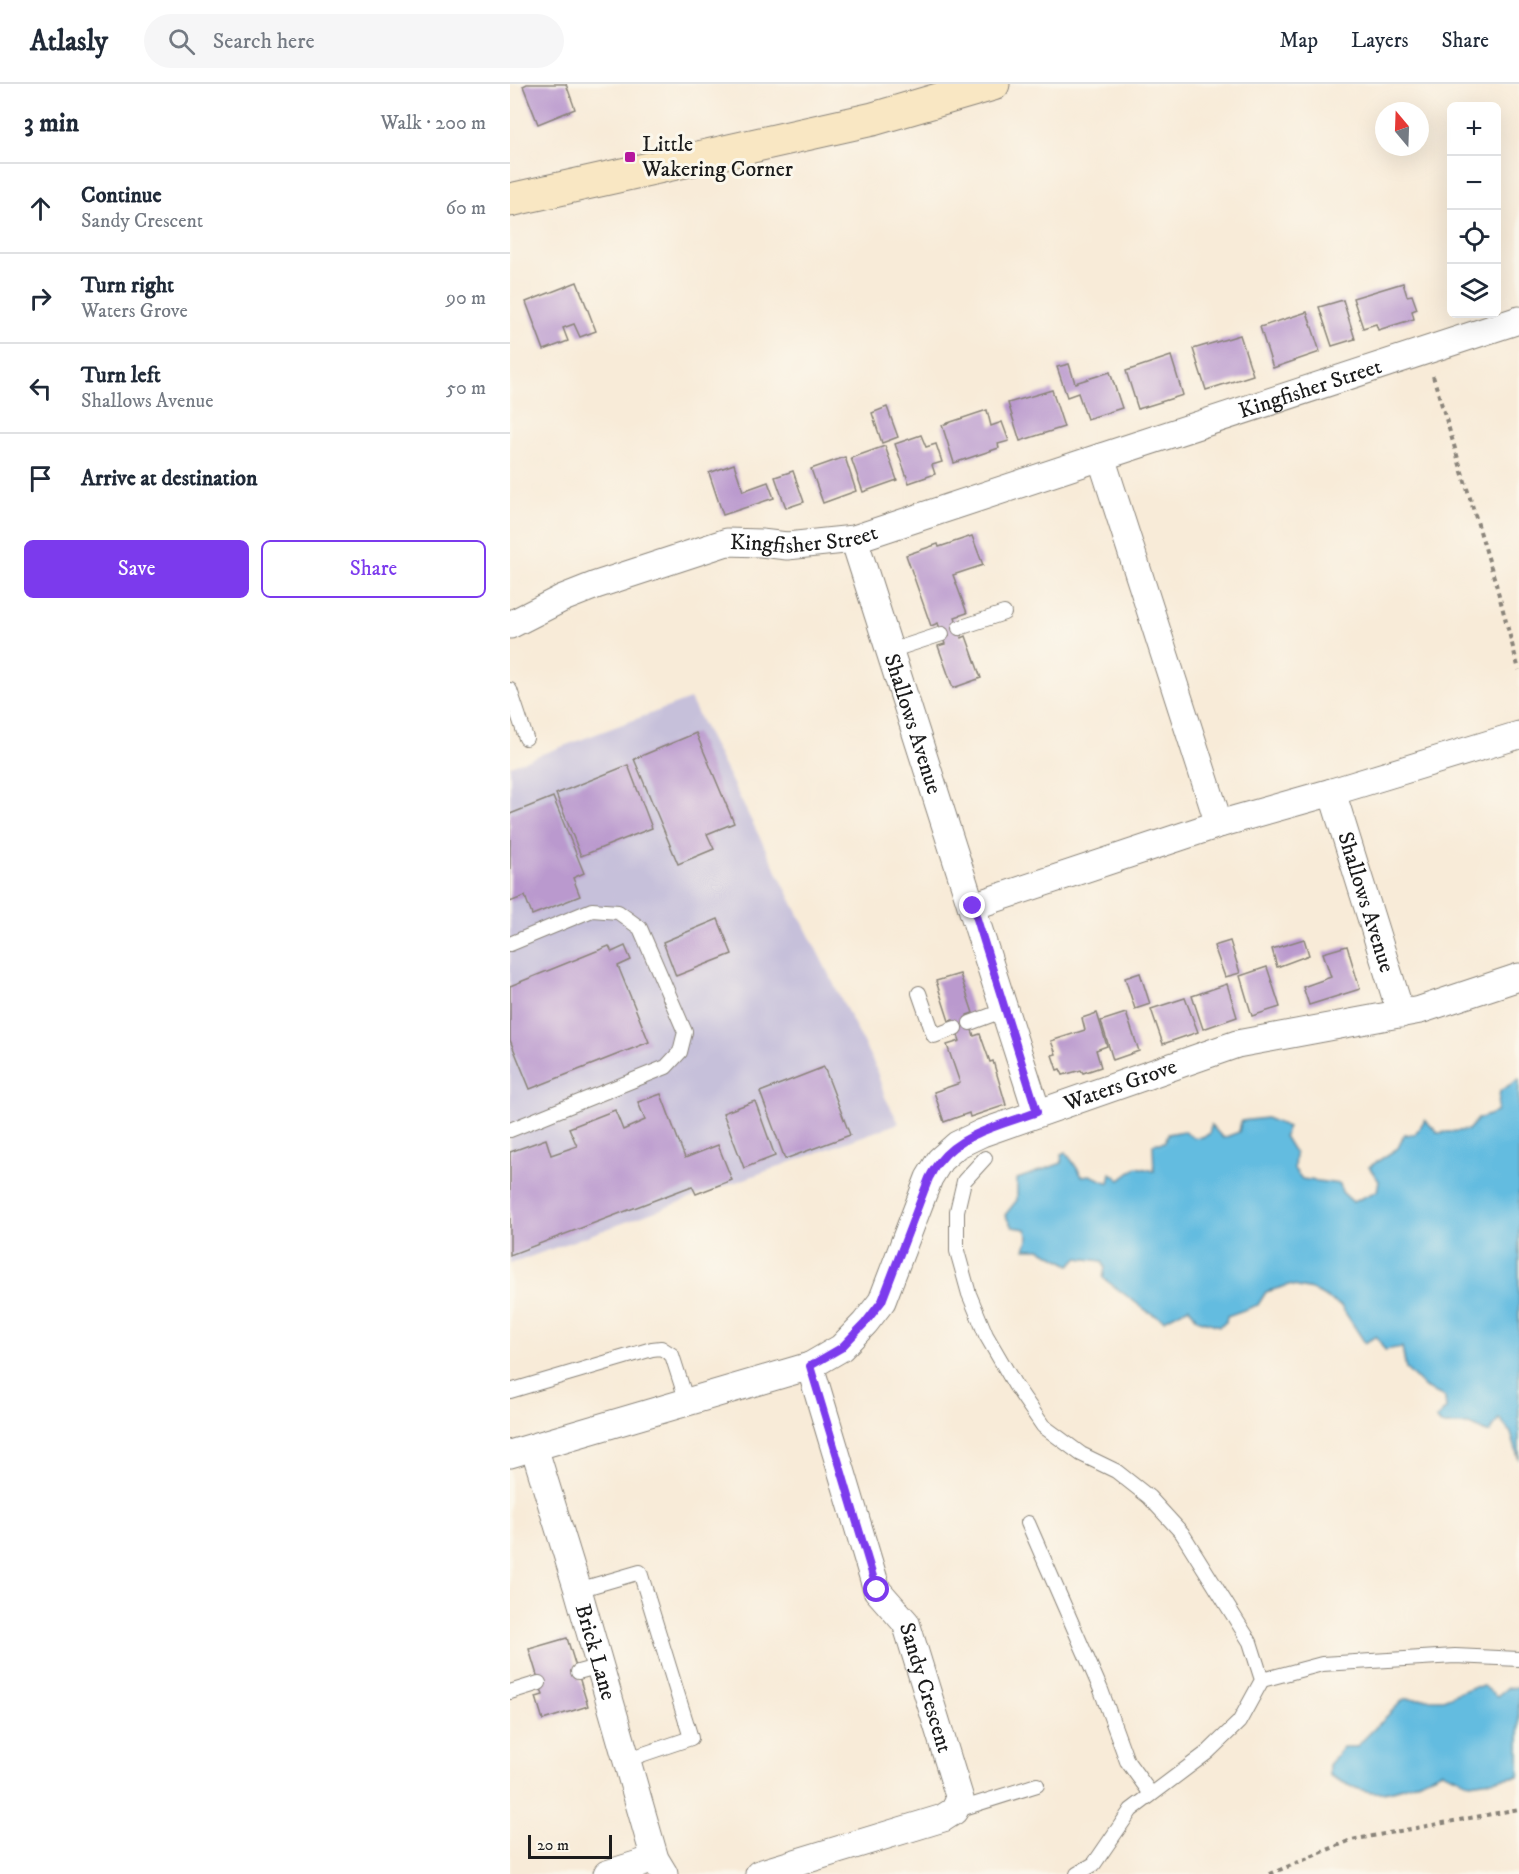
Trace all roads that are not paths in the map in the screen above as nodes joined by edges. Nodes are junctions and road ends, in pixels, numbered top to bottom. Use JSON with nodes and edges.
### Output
{"nodes":[{"id":1,"x":993,"y":84,"type":"edge"},
{"id":2,"x":510,"y":200,"type":"edge"},
{"id":3,"x":1519,"y":320,"type":"edge"},
{"id":4,"x":1101,"y":457,"type":"junction"},
{"id":5,"x":854,"y":539,"type":"junction"},
{"id":6,"x":1004,"y":614,"type":"dead end"},
{"id":7,"x":510,"y":625,"type":"edge"},
{"id":8,"x":958,"y":628,"type":"dead end"},
{"id":9,"x":942,"y":634,"type":"dead end"},
{"id":10,"x":890,"y":651,"type":"junction"},
{"id":11,"x":510,"y":690,"type":"edge"},
{"id":12,"x":1519,"y":735,"type":"edge"},
{"id":13,"x":526,"y":738,"type":"dead end"},
{"id":14,"x":1332,"y":792,"type":"junction"},
{"id":15,"x":1219,"y":824,"type":"junction"},
{"id":16,"x":973,"y":906,"type":"junction"},
{"id":17,"x":510,"y":944,"type":"edge"},
{"id":18,"x":1519,"y":977,"type":"edge"},
{"id":19,"x":919,"y":993,"type":"dead end"},
{"id":20,"x":1005,"y":1010,"type":"junction"},
{"id":21,"x":1401,"y":1014,"type":"junction"},
{"id":22,"x":970,"y":1023,"type":"dead end"},
{"id":23,"x":955,"y":1028,"type":"dead end"},
{"id":24,"x":1037,"y":1112,"type":"junction"},
{"id":25,"x":510,"y":1130,"type":"edge"},
{"id":26,"x":985,"y":1158,"type":"dead end"},
{"id":27,"x":810,"y":1366,"type":"junction"},
{"id":28,"x":510,"y":1391,"type":"edge"},
{"id":29,"x":687,"y":1402,"type":"junction"},
{"id":30,"x":522,"y":1451,"type":"edge"},
{"id":31,"x":1028,"y":1523,"type":"dead end"},
{"id":32,"x":578,"y":1590,"type":"junction"},
{"id":33,"x":1519,"y":1659,"type":"edge"},
{"id":34,"x":1262,"y":1680,"type":"junction"},
{"id":35,"x":539,"y":1683,"type":"dead end"},
{"id":36,"x":510,"y":1692,"type":"edge"},
{"id":37,"x":626,"y":1760,"type":"junction"},
{"id":38,"x":1036,"y":1785,"type":"dead end"},
{"id":39,"x":1151,"y":1794,"type":"junction"},
{"id":40,"x":954,"y":1811,"type":"junction"},
{"id":41,"x":660,"y":1867,"type":"edge"},
{"id":42,"x":607,"y":1874,"type":"edge"},
{"id":43,"x":759,"y":1874,"type":"edge"},
{"id":44,"x":1077,"y":1874,"type":"edge"}],
"edges":[{"from":1,"to":2,"type":"main road"},
{"from":3,"to":4,"type":"street","name":"Kingfisher Street"},
{"from":4,"to":5,"type":"street","name":"Kingfisher Street"},
{"from":4,"to":15,"type":"street"},
{"from":5,"to":7,"type":"street","name":"Kingfisher Street"},
{"from":5,"to":10,"type":"street","name":"Shallows Avenue"},
{"from":6,"to":8,"type":"lane"},
{"from":9,"to":10,"type":"lane"},
{"from":10,"to":16,"type":"street","name":"Shallows Avenue"},
{"from":11,"to":13,"type":"lane"},
{"from":12,"to":14,"type":"street"},
{"from":14,"to":15,"type":"street"},
{"from":14,"to":21,"type":"street","name":"Shallows Avenue"},
{"from":15,"to":16,"type":"street"},
{"from":16,"to":20,"type":"street","name":"Shallows Avenue"},
{"from":17,"to":25,"type":"lane"},
{"from":18,"to":21,"type":"street","name":"Waters Grove"},
{"from":19,"to":23,"type":"lane"},
{"from":20,"to":22,"type":"lane"},
{"from":20,"to":24,"type":"street","name":"Shallows Avenue"},
{"from":21,"to":24,"type":"street","name":"Waters Grove"},
{"from":24,"to":27,"type":"street","name":"Waters Grove"},
{"from":26,"to":34,"type":"lane"},
{"from":27,"to":29,"type":"street"},
{"from":27,"to":40,"type":"street","name":"Sandy Crescent"},
{"from":28,"to":29,"type":"lane"},
{"from":29,"to":30,"type":"street"},
{"from":30,"to":32,"type":"street","name":"Brick Lane"},
{"from":31,"to":39,"type":"lane"},
{"from":32,"to":37,"type":"street","name":"Brick Lane"},
{"from":32,"to":37,"type":"lane"},
{"from":33,"to":34,"type":"lane"},
{"from":34,"to":39,"type":"lane"},
{"from":35,"to":36,"type":"lane"},
{"from":37,"to":41,"type":"street","name":"Brick Lane"},
{"from":38,"to":40,"type":"lane"},
{"from":39,"to":44,"type":"lane"},
{"from":40,"to":43,"type":"street"},
{"from":41,"to":42,"type":"street"}]}
